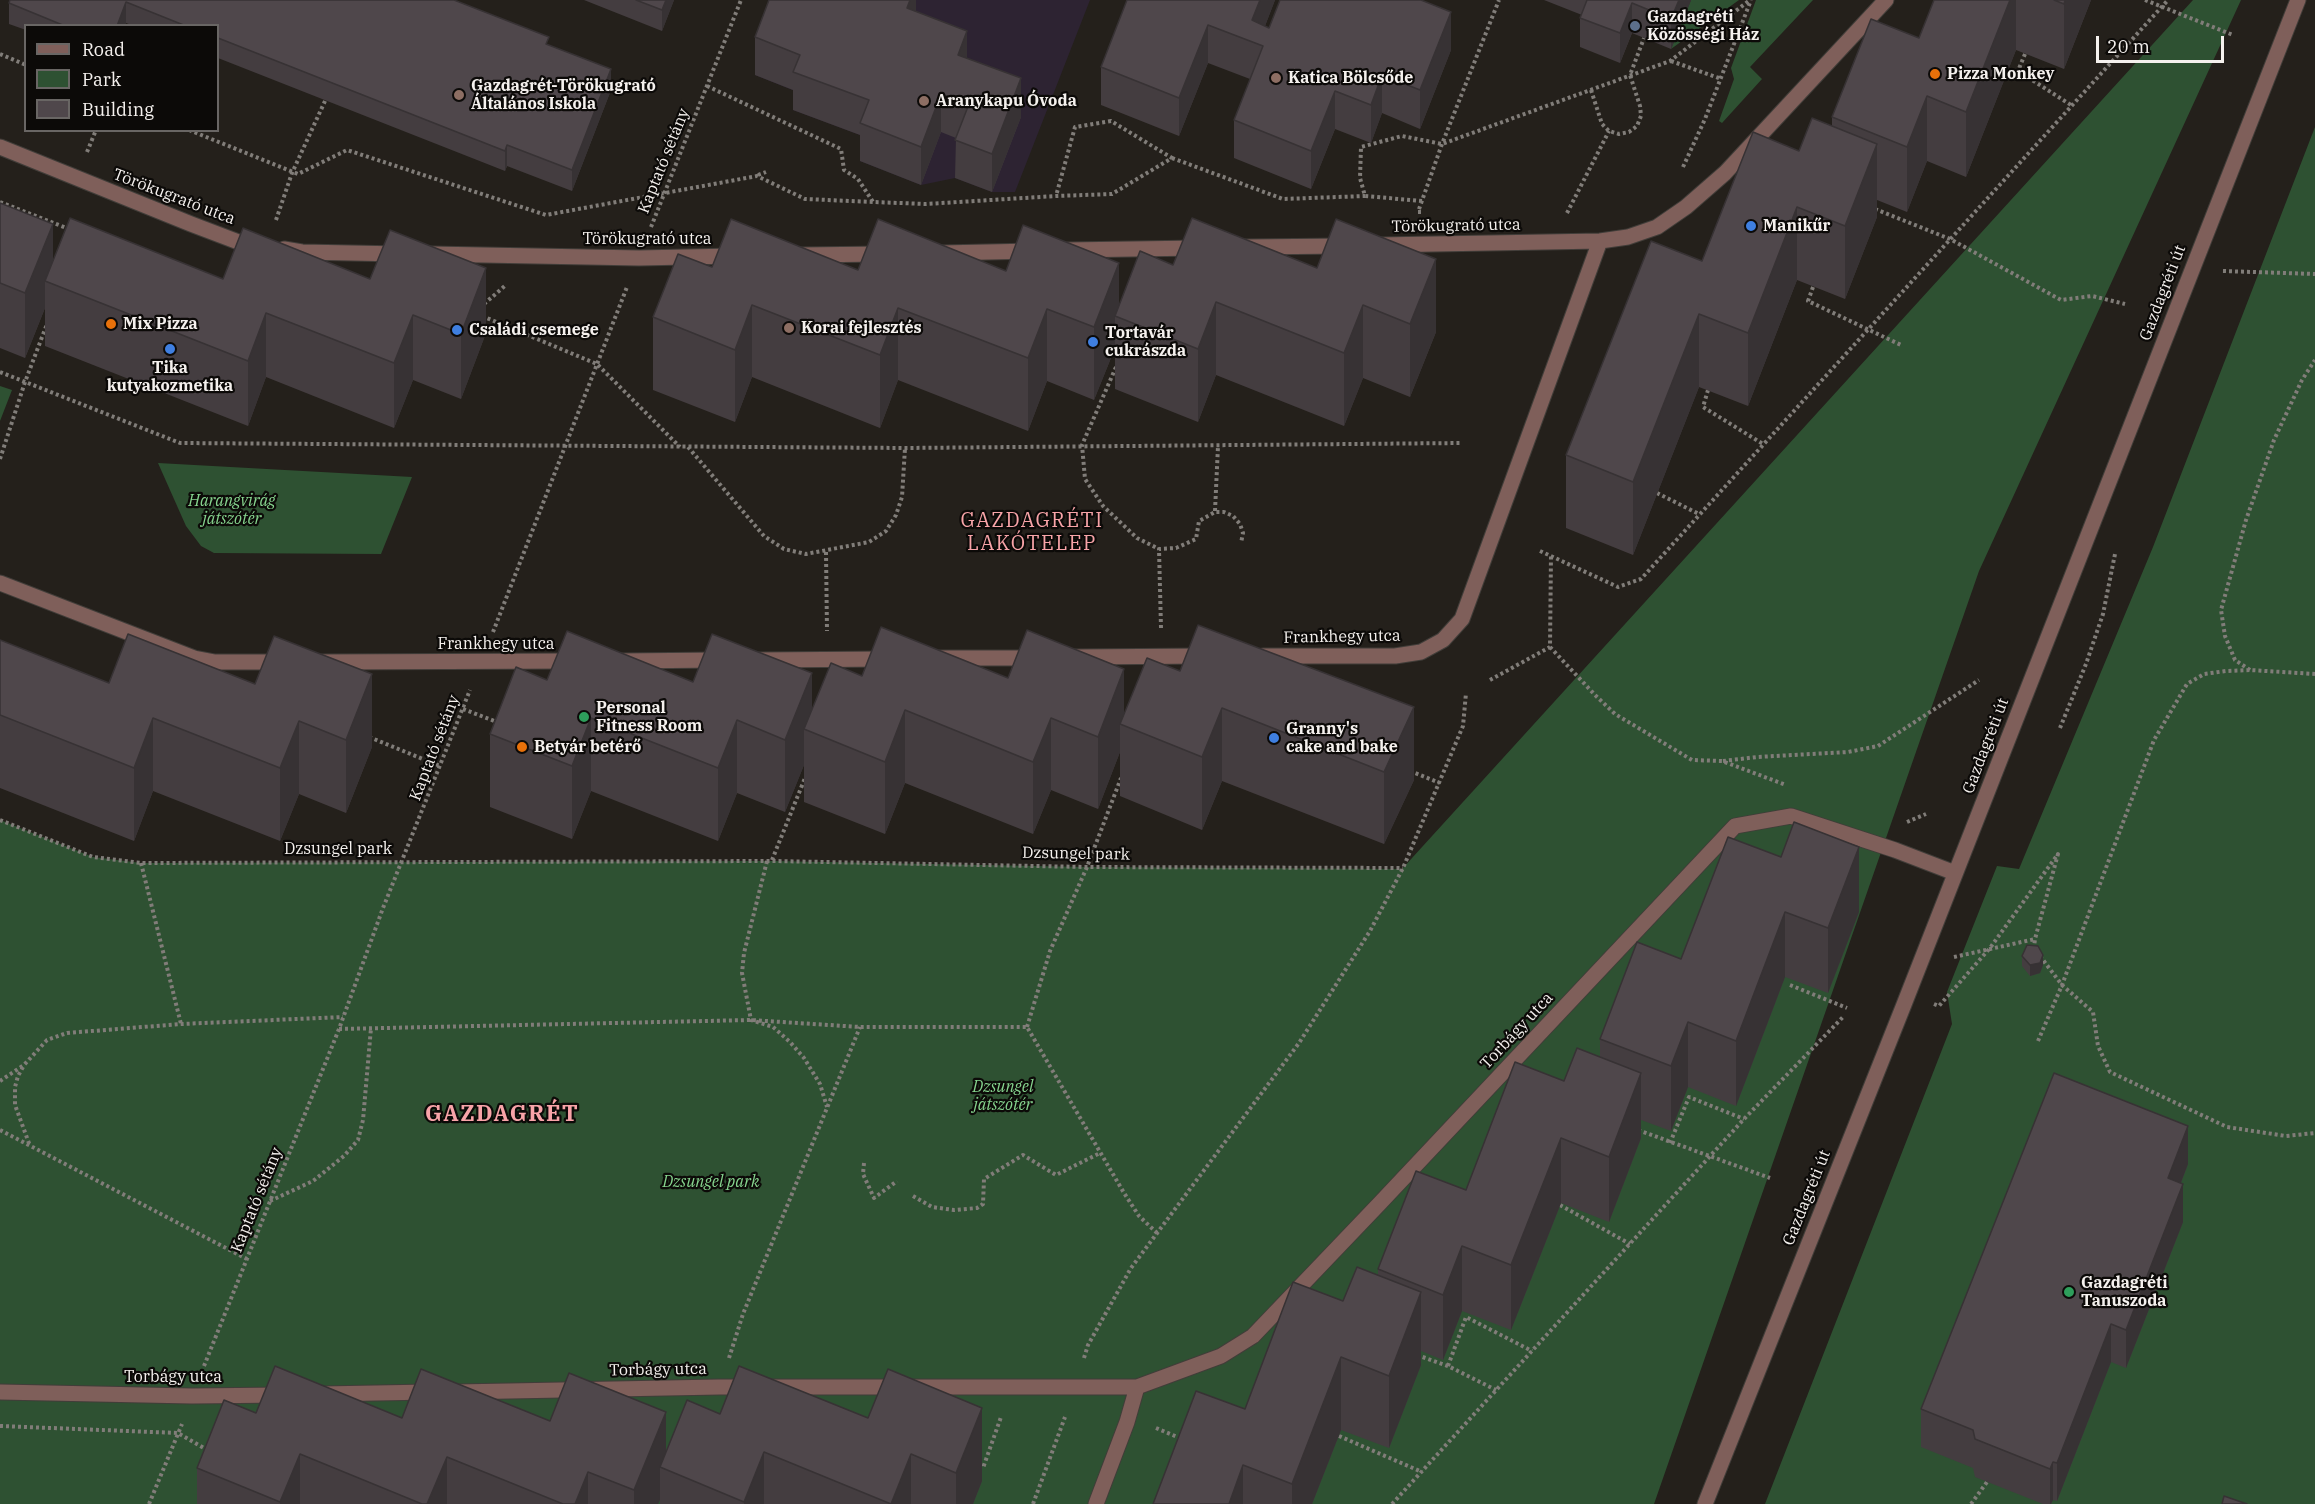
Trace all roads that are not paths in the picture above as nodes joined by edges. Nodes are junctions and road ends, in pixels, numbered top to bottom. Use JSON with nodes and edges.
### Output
{"nodes":[{"id":1,"x":1886,"y":0,"type":"edge"},
{"id":2,"x":2298,"y":0,"type":"edge"},
{"id":3,"x":0,"y":147,"type":"edge"},
{"id":4,"x":1600,"y":241,"type":"junction"},
{"id":5,"x":1209,"y":248,"type":"edge"},
{"id":6,"x":1232,"y":248,"type":"edge"},
{"id":7,"x":900,"y":253,"type":"edge"},
{"id":8,"x":924,"y":253,"type":"edge"},
{"id":9,"x":781,"y":255,"type":"edge"},
{"id":10,"x":746,"y":256,"type":"edge"},
{"id":11,"x":0,"y":583,"type":"edge"},
{"id":12,"x":1220,"y":656,"type":"edge"},
{"id":13,"x":1244,"y":656,"type":"edge"},
{"id":14,"x":583,"y":661,"type":"edge"},
{"id":15,"x":606,"y":661,"type":"edge"},
{"id":16,"x":1955,"y":873,"type":"junction"},
{"id":17,"x":1137,"y":1388,"type":"junction"},
{"id":18,"x":0,"y":1392,"type":"edge"},
{"id":19,"x":1096,"y":1504,"type":"edge"},
{"id":20,"x":1705,"y":1504,"type":"edge"}],
"edges":[{"from":1,"to":4,"type":"street","name":"Törökugrató utca"},
{"from":2,"to":16,"type":"street","name":"Gazdagréti út"},
{"from":3,"to":10,"type":"street","name":"Törökugrató utca"},
{"from":4,"to":6,"type":"street","name":"Törökugrató utca"},
{"from":4,"to":13,"type":"street","name":"Frankhegy utca"},
{"from":5,"to":8,"type":"street"},
{"from":7,"to":9,"type":"street"},
{"from":11,"to":14,"type":"street","name":"Frankhegy utca"},
{"from":12,"to":15,"type":"street"},
{"from":16,"to":17,"type":"street","name":"Torbágy utca"},
{"from":16,"to":20,"type":"street","name":"Gazdagréti út"},
{"from":17,"to":18,"type":"street","name":"Torbágy utca"},
{"from":17,"to":19,"type":"street"}]}
